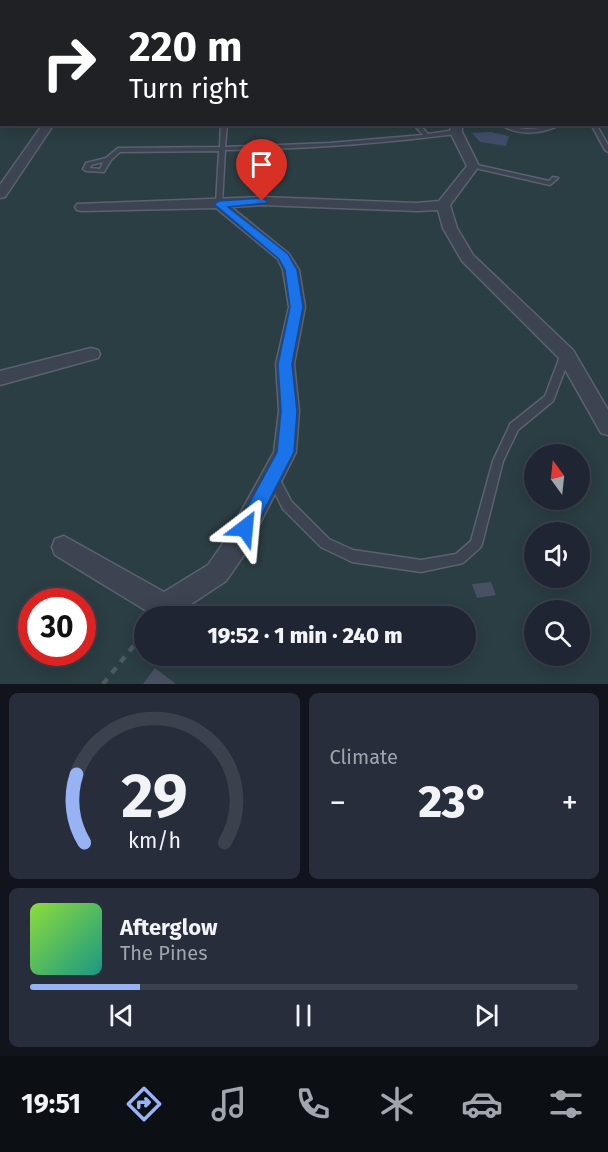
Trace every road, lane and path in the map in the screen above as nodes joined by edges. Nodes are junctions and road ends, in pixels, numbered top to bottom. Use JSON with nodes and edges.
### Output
{"nodes":[{"id":1,"x":118,"y":0,"type":"edge"},
{"id":2,"x":136,"y":0,"type":"edge"},
{"id":3,"x":48,"y":126,"type":"edge"},
{"id":4,"x":224,"y":126,"type":"edge"},
{"id":5,"x":417,"y":126,"type":"edge"},
{"id":6,"x":506,"y":126,"type":"edge"},
{"id":7,"x":555,"y":126,"type":"edge"},
{"id":8,"x":593,"y":126,"type":"edge"},
{"id":9,"x":457,"y":128,"type":"edge"},
{"id":10,"x":427,"y":136,"type":"junction"},
{"id":11,"x":221,"y":149,"type":"junction"},
{"id":12,"x":608,"y":150,"type":"edge"},
{"id":13,"x":108,"y":159,"type":"dead end"},
{"id":14,"x":473,"y":166,"type":"junction"},
{"id":15,"x":555,"y":178,"type":"dead end"},
{"id":16,"x":0,"y":194,"type":"edge"},
{"id":17,"x":219,"y":204,"type":"junction"},
{"id":18,"x":443,"y":205,"type":"junction"},
{"id":19,"x":82,"y":207,"type":"dead end"},
{"id":20,"x":91,"y":354,"type":"dead end"},
{"id":21,"x":566,"y":354,"type":"junction"},
{"id":22,"x":0,"y":378,"type":"edge"},
{"id":23,"x":608,"y":427,"type":"edge"},
{"id":24,"x":273,"y":477,"type":"junction"},
{"id":25,"x":64,"y":547,"type":"dead end"},
{"id":26,"x":134,"y":646,"type":"edge"},
{"id":27,"x":104,"y":684,"type":"edge"}],
"edges":[{"from":1,"to":2,"type":"path"},
{"from":3,"to":16,"type":"street"},
{"from":4,"to":11,"type":"lane"},
{"from":5,"to":10,"type":"lane"},
{"from":6,"to":7,"type":"lane"},
{"from":8,"to":12,"type":"lane"},
{"from":9,"to":10,"type":"lane"},
{"from":9,"to":14,"type":"street"},
{"from":10,"to":11,"type":"lane"},
{"from":11,"to":13,"type":"lane"},
{"from":11,"to":17,"type":"lane"},
{"from":14,"to":15,"type":"lane"},
{"from":14,"to":18,"type":"street"},
{"from":17,"to":18,"type":"street"},
{"from":17,"to":19,"type":"street"},
{"from":17,"to":24,"type":"street"},
{"from":18,"to":21,"type":"street"},
{"from":20,"to":22,"type":"street"},
{"from":21,"to":23,"type":"street"},
{"from":21,"to":24,"type":"lane"},
{"from":24,"to":25,"type":"street"},
{"from":26,"to":27,"type":"path"}]}
